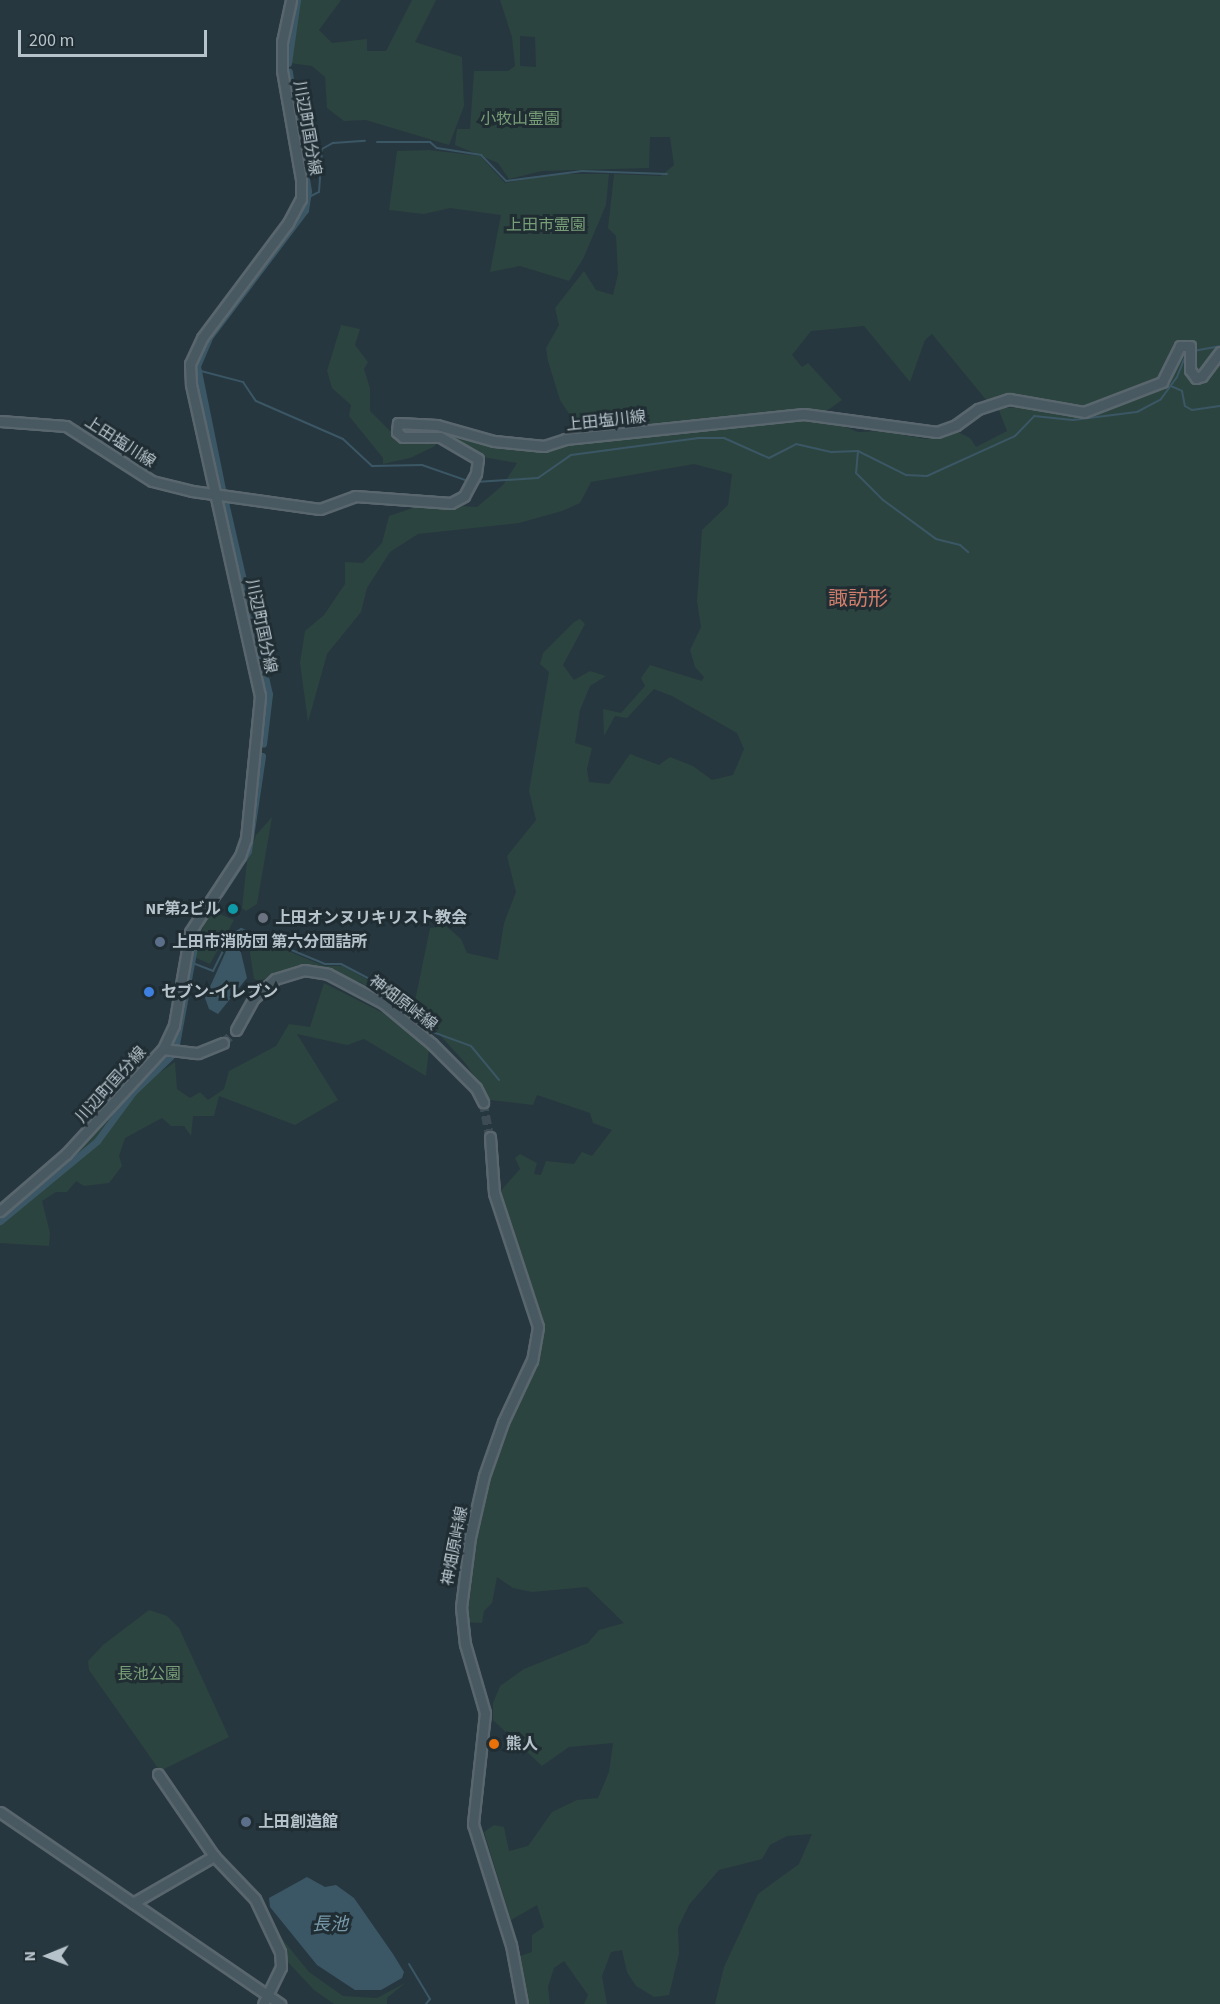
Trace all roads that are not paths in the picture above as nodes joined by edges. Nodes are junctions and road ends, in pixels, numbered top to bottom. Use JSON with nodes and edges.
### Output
{"nodes":[{"id":1,"x":291,"y":0,"type":"edge"},
{"id":2,"x":1220,"y":351,"type":"edge"},
{"id":3,"x":0,"y":421,"type":"edge"},
{"id":4,"x":217,"y":494,"type":"junction"},
{"id":5,"x":236,"y":1030,"type":"tunnel mouth"},
{"id":6,"x":223,"y":1043,"type":"tunnel mouth"},
{"id":7,"x":163,"y":1049,"type":"junction"},
{"id":8,"x":483,"y":1102,"type":"tunnel mouth"},
{"id":9,"x":490,"y":1137,"type":"tunnel mouth"},
{"id":10,"x":0,"y":1210,"type":"edge"},
{"id":11,"x":158,"y":1774,"type":"dead end"},
{"id":12,"x":0,"y":1812,"type":"edge"},
{"id":13,"x":214,"y":1856,"type":"junction"},
{"id":14,"x":133,"y":1903,"type":"junction"},
{"id":15,"x":266,"y":1994,"type":"junction"},
{"id":16,"x":263,"y":2004,"type":"edge"},
{"id":17,"x":280,"y":2004,"type":"edge"},
{"id":18,"x":522,"y":2004,"type":"edge"}],
"edges":[{"from":1,"to":4,"type":"street","name":"川辺町国分線"},
{"from":2,"to":4,"type":"street","name":"上田塩川線"},
{"from":3,"to":4,"type":"street","name":"上田塩川線"},
{"from":4,"to":7,"type":"street","name":"川辺町国分線"},
{"from":5,"to":8,"type":"street","name":"神畑原峠線"},
{"from":6,"to":7,"type":"street"},
{"from":7,"to":10,"type":"street","name":"川辺町国分線"},
{"from":9,"to":18,"type":"street","name":"神畑原峠線"},
{"from":11,"to":13,"type":"street"},
{"from":12,"to":14,"type":"street"},
{"from":13,"to":14,"type":"street"},
{"from":13,"to":15,"type":"street"},
{"from":14,"to":15,"type":"street"},
{"from":15,"to":16,"type":"street"},
{"from":15,"to":17,"type":"street"}]}
